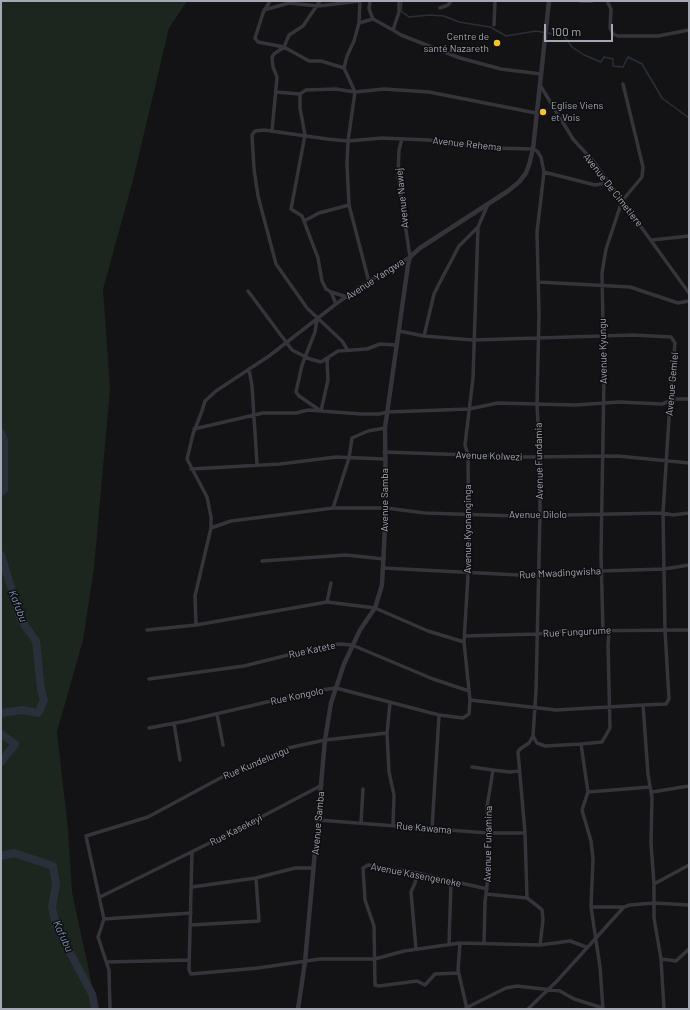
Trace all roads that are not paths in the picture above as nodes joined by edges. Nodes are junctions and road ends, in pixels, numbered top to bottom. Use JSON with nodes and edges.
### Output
{"nodes":[{"id":1,"x":270,"y":1,"type":"edge"},
{"id":2,"x":320,"y":1,"type":"edge"},
{"id":3,"x":360,"y":1,"type":"edge"},
{"id":4,"x":370,"y":1,"type":"edge"},
{"id":5,"x":399,"y":1,"type":"edge"},
{"id":6,"x":451,"y":1,"type":"edge"},
{"id":7,"x":495,"y":1,"type":"edge"},
{"id":8,"x":549,"y":1,"type":"edge"},
{"id":9,"x":580,"y":1,"type":"edge"},
{"id":10,"x":592,"y":1,"type":"edge"},
{"id":11,"x":607,"y":1,"type":"edge"},
{"id":12,"x":318,"y":6,"type":"junction"},
{"id":13,"x":440,"y":8,"type":"dead end"},
{"id":14,"x":264,"y":10,"type":"junction"},
{"id":15,"x":373,"y":19,"type":"junction"},
{"id":16,"x":359,"y":23,"type":"junction"},
{"id":17,"x":494,"y":25,"type":"dead end"},
{"id":18,"x":393,"y":30,"type":"junction"},
{"id":19,"x":689,"y":30,"type":"edge"},
{"id":20,"x":284,"y":47,"type":"junction"},
{"id":21,"x":344,"y":68,"type":"junction"},
{"id":22,"x":541,"y":74,"type":"junction"},
{"id":23,"x":623,"y":84,"type":"dead end"},
{"id":24,"x":540,"y":85,"type":"junction"},
{"id":25,"x":276,"y":92,"type":"junction"},
{"id":26,"x":355,"y":92,"type":"junction"},
{"id":27,"x":300,"y":94,"type":"junction"},
{"id":28,"x":536,"y":113,"type":"junction"},
{"id":29,"x":272,"y":131,"type":"junction"},
{"id":30,"x":305,"y":135,"type":"junction"},
{"id":31,"x":402,"y":139,"type":"junction"},
{"id":32,"x":348,"y":141,"type":"junction"},
{"id":33,"x":533,"y":149,"type":"junction"},
{"id":34,"x":544,"y":172,"type":"junction"},
{"id":35,"x":607,"y":182,"type":"junction"},
{"id":36,"x":622,"y":201,"type":"junction"},
{"id":37,"x":489,"y":203,"type":"junction"},
{"id":38,"x":349,"y":205,"type":"junction"},
{"id":39,"x":304,"y":221,"type":"junction"},
{"id":40,"x":478,"y":226,"type":"junction"},
{"id":41,"x":689,"y":236,"type":"edge"},
{"id":42,"x":652,"y":240,"type":"junction"},
{"id":43,"x":410,"y":257,"type":"junction"},
{"id":44,"x":369,"y":282,"type":"junction"},
{"id":45,"x":538,"y":282,"type":"junction"},
{"id":46,"x":602,"y":284,"type":"junction"},
{"id":47,"x":248,"y":291,"type":"dead end"},
{"id":48,"x":331,"y":292,"type":"junction"},
{"id":49,"x":689,"y":293,"type":"edge"},
{"id":50,"x":347,"y":296,"type":"junction"},
{"id":51,"x":689,"y":300,"type":"edge"},
{"id":52,"x":336,"y":304,"type":"junction"},
{"id":53,"x":318,"y":319,"type":"junction"},
{"id":54,"x":399,"y":331,"type":"junction"},
{"id":55,"x":604,"y":335,"type":"junction"},
{"id":56,"x":424,"y":336,"type":"junction"},
{"id":57,"x":537,"y":338,"type":"junction"},
{"id":58,"x":473,"y":340,"type":"junction"},
{"id":59,"x":286,"y":343,"type":"junction"},
{"id":60,"x":396,"y":345,"type":"junction"},
{"id":61,"x":347,"y":350,"type":"junction"},
{"id":62,"x":329,"y":356,"type":"junction"},
{"id":63,"x":304,"y":357,"type":"junction"},
{"id":64,"x":249,"y":369,"type":"junction"},
{"id":65,"x":689,"y":399,"type":"edge"},
{"id":66,"x":604,"y":402,"type":"junction"},
{"id":67,"x":670,"y":402,"type":"junction"},
{"id":68,"x":537,"y":405,"type":"junction"},
{"id":69,"x":470,"y":409,"type":"junction"},
{"id":70,"x":321,"y":411,"type":"junction"},
{"id":71,"x":388,"y":412,"type":"junction"},
{"id":72,"x":253,"y":416,"type":"junction"},
{"id":73,"x":385,"y":428,"type":"junction"},
{"id":74,"x":194,"y":429,"type":"junction"},
{"id":75,"x":384,"y":452,"type":"junction"},
{"id":76,"x":468,"y":455,"type":"junction"},
{"id":77,"x":540,"y":456,"type":"junction"},
{"id":78,"x":603,"y":456,"type":"junction"},
{"id":79,"x":349,"y":458,"type":"junction"},
{"id":80,"x":384,"y":459,"type":"junction"},
{"id":81,"x":667,"y":461,"type":"junction"},
{"id":82,"x":689,"y":463,"type":"edge"},
{"id":83,"x":258,"y":464,"type":"junction"},
{"id":84,"x":191,"y":469,"type":"junction"},
{"id":85,"x":333,"y":508,"type":"junction"},
{"id":86,"x":386,"y":508,"type":"junction"},
{"id":87,"x":663,"y":513,"type":"junction"},
{"id":88,"x":689,"y":513,"type":"edge"},
{"id":89,"x":468,"y":514,"type":"junction"},
{"id":90,"x":602,"y":514,"type":"junction"},
{"id":91,"x":540,"y":515,"type":"junction"},
{"id":92,"x":211,"y":528,"type":"junction"},
{"id":93,"x":384,"y":559,"type":"junction"},
{"id":94,"x":262,"y":562,"type":"dead end"},
{"id":95,"x":689,"y":565,"type":"edge"},
{"id":96,"x":383,"y":568,"type":"junction"},
{"id":97,"x":664,"y":569,"type":"junction"},
{"id":98,"x":601,"y":571,"type":"junction"},
{"id":99,"x":469,"y":572,"type":"junction"},
{"id":100,"x":538,"y":576,"type":"junction"},
{"id":101,"x":331,"y":583,"type":"dead end"},
{"id":102,"x":327,"y":602,"type":"junction"},
{"id":103,"x":375,"y":608,"type":"junction"},
{"id":104,"x":196,"y":625,"type":"junction"},
{"id":105,"x":146,"y":630,"type":"dead end"},
{"id":106,"x":665,"y":630,"type":"junction"},
{"id":107,"x":689,"y":630,"type":"edge"},
{"id":108,"x":603,"y":631,"type":"junction"},
{"id":109,"x":610,"y":631,"type":"junction"},
{"id":110,"x":537,"y":634,"type":"junction"},
{"id":111,"x":464,"y":636,"type":"junction"},
{"id":112,"x":464,"y":642,"type":"junction"},
{"id":113,"x":352,"y":645,"type":"junction"},
{"id":114,"x":149,"y":679,"type":"dead end"},
{"id":115,"x":336,"y":688,"type":"junction"},
{"id":116,"x":469,"y":691,"type":"junction"},
{"id":117,"x":470,"y":700,"type":"junction"},
{"id":118,"x":390,"y":703,"type":"junction"},
{"id":119,"x":643,"y":706,"type":"junction"},
{"id":120,"x":610,"y":707,"type":"junction"},
{"id":121,"x":535,"y":708,"type":"junction"},
{"id":122,"x":217,"y":714,"type":"junction"},
{"id":123,"x":439,"y":715,"type":"junction"},
{"id":124,"x":467,"y":717,"type":"joint"},
{"id":125,"x":174,"y":723,"type":"junction"},
{"id":126,"x":149,"y":728,"type":"dead end"},
{"id":127,"x":387,"y":733,"type":"junction"},
{"id":128,"x":533,"y":736,"type":"junction"},
{"id":129,"x":325,"y":740,"type":"junction"},
{"id":130,"x":581,"y":744,"type":"junction"},
{"id":131,"x":223,"y":745,"type":"dead end"},
{"id":132,"x":180,"y":760,"type":"dead end"},
{"id":133,"x":472,"y":767,"type":"dead end"},
{"id":134,"x":493,"y":770,"type":"junction"},
{"id":135,"x":519,"y":771,"type":"junction"},
{"id":136,"x":322,"y":785,"type":"junction"},
{"id":137,"x":689,"y":786,"type":"edge"},
{"id":138,"x":650,"y":787,"type":"junction"},
{"id":139,"x":363,"y":789,"type":"dead end"},
{"id":140,"x":588,"y":792,"type":"junction"},
{"id":141,"x":652,"y":792,"type":"junction"},
{"id":142,"x":318,"y":820,"type":"junction"},
{"id":143,"x":361,"y":823,"type":"junction"},
{"id":144,"x":393,"y":825,"type":"junction"},
{"id":145,"x":432,"y":829,"type":"junction"},
{"id":146,"x":488,"y":833,"type":"junction"},
{"id":147,"x":526,"y":835,"type":"junction"},
{"id":148,"x":192,"y":852,"type":"junction"},
{"id":149,"x":689,"y":865,"type":"edge"},
{"id":150,"x":314,"y":868,"type":"junction"},
{"id":151,"x":417,"y":873,"type":"junction"},
{"id":152,"x":256,"y":878,"type":"junction"},
{"id":153,"x":452,"y":882,"type":"junction"},
{"id":154,"x":654,"y":884,"type":"junction"},
{"id":155,"x":192,"y":888,"type":"junction"},
{"id":156,"x":487,"y":889,"type":"junction"},
{"id":157,"x":486,"y":894,"type":"junction"},
{"id":158,"x":100,"y":897,"type":"junction"},
{"id":159,"x":527,"y":898,"type":"junction"},
{"id":160,"x":654,"y":903,"type":"junction"},
{"id":161,"x":689,"y":905,"type":"edge"},
{"id":162,"x":592,"y":907,"type":"junction"},
{"id":163,"x":624,"y":907,"type":"junction"},
{"id":164,"x":191,"y":914,"type":"junction"},
{"id":165,"x":104,"y":919,"type":"junction"},
{"id":166,"x":191,"y":925,"type":"junction"},
{"id":167,"x":596,"y":937,"type":"junction"},
{"id":168,"x":460,"y":943,"type":"junction"},
{"id":169,"x":484,"y":943,"type":"junction"},
{"id":170,"x":449,"y":945,"type":"junction"},
{"id":171,"x":540,"y":945,"type":"junction"},
{"id":172,"x":586,"y":947,"type":"junction"},
{"id":173,"x":416,"y":949,"type":"junction"},
{"id":174,"x":689,"y":949,"type":"edge"},
{"id":175,"x":375,"y":959,"type":"junction"},
{"id":176,"x":661,"y":959,"type":"junction"},
{"id":177,"x":189,"y":960,"type":"junction"},
{"id":178,"x":106,"y":962,"type":"junction"},
{"id":179,"x":305,"y":962,"type":"junction"},
{"id":180,"x":458,"y":973,"type":"junction"},
{"id":181,"x":547,"y":990,"type":"junction"},
{"id":182,"x":110,"y":1009,"type":"edge"},
{"id":183,"x":298,"y":1009,"type":"edge"},
{"id":184,"x":467,"y":1009,"type":"edge"},
{"id":185,"x":528,"y":1009,"type":"edge"},
{"id":186,"x":603,"y":1009,"type":"edge"},
{"id":187,"x":664,"y":1009,"type":"edge"}],
"edges":[{"from":1,"to":14,"type":"street"},
{"from":2,"to":12,"type":"street"},
{"from":3,"to":12,"type":"street"},
{"from":3,"to":16,"type":"street"},
{"from":4,"to":15,"type":"street"},
{"from":5,"to":18,"type":"street"},
{"from":6,"to":13,"type":"street"},
{"from":7,"to":17,"type":"street"},
{"from":8,"to":22,"type":"street"},
{"from":9,"to":10,"type":"street"},
{"from":11,"to":19,"type":"street"},
{"from":12,"to":14,"type":"street"},
{"from":12,"to":20,"type":"street"},
{"from":14,"to":20,"type":"street"},
{"from":15,"to":16,"type":"street"},
{"from":15,"to":18,"type":"street"},
{"from":16,"to":21,"type":"street"},
{"from":18,"to":22,"type":"street"},
{"from":20,"to":21,"type":"street"},
{"from":20,"to":25,"type":"street"},
{"from":21,"to":26,"type":"street"},
{"from":22,"to":24,"type":"street"},
{"from":23,"to":36,"type":"street","name":"Avenue Kyungu"},
{"from":24,"to":28,"type":"street"},
{"from":24,"to":35,"type":"street","name":"Avenue De Cimetiere"},
{"from":25,"to":27,"type":"street"},
{"from":25,"to":29,"type":"street"},
{"from":26,"to":27,"type":"street"},
{"from":26,"to":28,"type":"street"},
{"from":26,"to":32,"type":"street"},
{"from":27,"to":30,"type":"street"},
{"from":28,"to":33,"type":"street"},
{"from":29,"to":30,"type":"street","name":"Avenue Rehema"},
{"from":29,"to":53,"type":"street","name":"Avenue Rehema"},
{"from":30,"to":32,"type":"street","name":"Avenue Rehema"},
{"from":30,"to":39,"type":"street","name":"Avenue Yangwa"},
{"from":31,"to":32,"type":"street","name":"Avenue Rehema"},
{"from":31,"to":33,"type":"street","name":"Avenue Rehema"},
{"from":31,"to":43,"type":"street","name":"Avenue Nawej"},
{"from":32,"to":38,"type":"street"},
{"from":33,"to":34,"type":"street","name":"Avenue Fundamia"},
{"from":33,"to":37,"type":"street"},
{"from":34,"to":35,"type":"street"},
{"from":34,"to":45,"type":"street","name":"Avenue Fundamia"},
{"from":35,"to":36,"type":"street","name":"Avenue De Cimetiere"},
{"from":36,"to":42,"type":"street","name":"Avenue De Cimetiere"},
{"from":36,"to":46,"type":"street","name":"Avenue Kyungu"},
{"from":37,"to":40,"type":"street"},
{"from":37,"to":43,"type":"street"},
{"from":38,"to":39,"type":"street"},
{"from":38,"to":44,"type":"street"},
{"from":39,"to":48,"type":"street","name":"Avenue Yangwa"},
{"from":40,"to":56,"type":"street"},
{"from":40,"to":58,"type":"street","name":"Avenue Kyonanginga"},
{"from":41,"to":42,"type":"street"},
{"from":42,"to":49,"type":"street","name":"Avenue De Cimetiere"},
{"from":43,"to":44,"type":"street","name":"Avenue Yangwa"},
{"from":43,"to":54,"type":"street","name":"Avenue Samba"},
{"from":44,"to":50,"type":"street","name":"Avenue Yangwa"},
{"from":45,"to":46,"type":"street"},
{"from":45,"to":57,"type":"street","name":"Avenue Fundamia"},
{"from":46,"to":51,"type":"street"},
{"from":46,"to":55,"type":"street","name":"Avenue Kyungu"},
{"from":47,"to":59,"type":"street"},
{"from":48,"to":50,"type":"street"},
{"from":48,"to":52,"type":"street","name":"Avenue Yangwa"},
{"from":50,"to":52,"type":"street","name":"Avenue Yangwa"},
{"from":52,"to":53,"type":"street"},
{"from":53,"to":59,"type":"street"},
{"from":53,"to":61,"type":"street"},
{"from":53,"to":63,"type":"street"},
{"from":54,"to":56,"type":"street","name":"Avenue Gemiel"},
{"from":54,"to":60,"type":"street","name":"Avenue Samba"},
{"from":55,"to":57,"type":"street","name":"Avenue Gemiel"},
{"from":55,"to":66,"type":"street","name":"Avenue Kyungu"},
{"from":55,"to":67,"type":"street","name":"Avenue Gemiel"},
{"from":56,"to":58,"type":"street","name":"Avenue Gemiel"},
{"from":57,"to":58,"type":"street","name":"Avenue Gemiel"},
{"from":57,"to":68,"type":"street","name":"Avenue Fundamia"},
{"from":58,"to":69,"type":"street","name":"Avenue Kyonanginga"},
{"from":59,"to":63,"type":"street"},
{"from":59,"to":64,"type":"street"},
{"from":60,"to":61,"type":"street"},
{"from":60,"to":71,"type":"street","name":"Avenue Samba"},
{"from":61,"to":62,"type":"street"},
{"from":62,"to":63,"type":"street"},
{"from":62,"to":70,"type":"street"},
{"from":63,"to":70,"type":"street"},
{"from":64,"to":72,"type":"street"},
{"from":64,"to":74,"type":"street"},
{"from":65,"to":67,"type":"street"},
{"from":66,"to":67,"type":"street"},
{"from":66,"to":68,"type":"street"},
{"from":66,"to":78,"type":"street","name":"Avenue Kyungu"},
{"from":67,"to":81,"type":"street","name":"Avenue Gemiel"},
{"from":68,"to":69,"type":"street"},
{"from":68,"to":77,"type":"street","name":"Avenue Fundamia"},
{"from":69,"to":71,"type":"street"},
{"from":69,"to":76,"type":"street","name":"Avenue Kyonanginga"},
{"from":70,"to":71,"type":"street"},
{"from":70,"to":72,"type":"street"},
{"from":71,"to":73,"type":"street","name":"Avenue Samba"},
{"from":72,"to":74,"type":"street"},
{"from":72,"to":83,"type":"street"},
{"from":73,"to":75,"type":"street","name":"Avenue Samba"},
{"from":73,"to":79,"type":"street"},
{"from":74,"to":84,"type":"street"},
{"from":75,"to":76,"type":"street","name":"Avenue Kolwezi"},
{"from":75,"to":80,"type":"street","name":"Avenue Samba"},
{"from":76,"to":77,"type":"street","name":"Avenue Kolwezi"},
{"from":76,"to":89,"type":"street","name":"Avenue Kyonanginga"},
{"from":77,"to":78,"type":"street","name":"Avenue Kolwezi"},
{"from":77,"to":91,"type":"street","name":"Avenue Fundamia"},
{"from":78,"to":81,"type":"street","name":"Avenue Kolwezi"},
{"from":78,"to":90,"type":"street","name":"Avenue Kyungu"},
{"from":79,"to":80,"type":"street"},
{"from":79,"to":83,"type":"street"},
{"from":79,"to":85,"type":"street"},
{"from":80,"to":86,"type":"street","name":"Avenue Samba"},
{"from":81,"to":82,"type":"street","name":"Avenue Kolwezi"},
{"from":81,"to":87,"type":"street","name":"Avenue Gemiel"},
{"from":83,"to":84,"type":"street"},
{"from":84,"to":92,"type":"street"},
{"from":85,"to":86,"type":"street","name":"Avenue Dilolo"},
{"from":85,"to":92,"type":"street","name":"Avenue Dilolo"},
{"from":86,"to":89,"type":"street","name":"Avenue Dilolo"},
{"from":86,"to":93,"type":"street","name":"Avenue Samba"},
{"from":87,"to":88,"type":"street","name":"Avenue Dilolo"},
{"from":87,"to":90,"type":"street","name":"Avenue Dilolo"},
{"from":87,"to":97,"type":"street","name":"Avenue Gemiel"},
{"from":89,"to":91,"type":"street","name":"Avenue Dilolo"},
{"from":89,"to":99,"type":"street","name":"Avenue Kyonanginga"},
{"from":90,"to":91,"type":"street","name":"Avenue Dilolo"},
{"from":90,"to":98,"type":"street","name":"Avenue Kyungu"},
{"from":91,"to":100,"type":"street","name":"Avenue Fundamia"},
{"from":92,"to":104,"type":"street"},
{"from":93,"to":94,"type":"street"},
{"from":93,"to":96,"type":"street","name":"Avenue Samba"},
{"from":95,"to":97,"type":"street","name":"Rue Mwadingwisha"},
{"from":96,"to":99,"type":"street","name":"Rue Mwadingwisha"},
{"from":96,"to":103,"type":"street","name":"Avenue Samba"},
{"from":97,"to":98,"type":"street","name":"Rue Mwadingwisha"},
{"from":97,"to":106,"type":"street","name":"Avenue Gemiel"},
{"from":98,"to":100,"type":"street","name":"Rue Mwadingwisha"},
{"from":98,"to":108,"type":"street","name":"Avenue Kyungu"},
{"from":99,"to":100,"type":"street","name":"Rue Mwadingwisha"},
{"from":99,"to":111,"type":"street","name":"Avenue Kyonanginga"},
{"from":100,"to":110,"type":"street","name":"Avenue Fundamia"},
{"from":101,"to":102,"type":"street"},
{"from":102,"to":103,"type":"street"},
{"from":102,"to":104,"type":"street"},
{"from":103,"to":112,"type":"street"},
{"from":103,"to":113,"type":"street","name":"Avenue Samba"},
{"from":104,"to":105,"type":"street"},
{"from":106,"to":107,"type":"street","name":"Rue Fungurume"},
{"from":106,"to":109,"type":"street","name":"Rue Fungurume"},
{"from":106,"to":119,"type":"street","name":"Avenue Gemiel"},
{"from":108,"to":109,"type":"street","name":"Rue Fungurume"},
{"from":108,"to":110,"type":"street","name":"Rue Fungurume"},
{"from":109,"to":120,"type":"street"},
{"from":110,"to":111,"type":"street","name":"Rue Fungurume"},
{"from":110,"to":121,"type":"street","name":"Avenue Fundamia"},
{"from":111,"to":112,"type":"street","name":"Avenue Kyonanginga"},
{"from":112,"to":116,"type":"street","name":"Avenue Kyonanginga"},
{"from":113,"to":114,"type":"street","name":"Rue Katete"},
{"from":113,"to":115,"type":"street","name":"Avenue Samba"},
{"from":113,"to":116,"type":"street","name":"Rue Katete"},
{"from":115,"to":118,"type":"street","name":"Rue Kongolo"},
{"from":115,"to":122,"type":"street","name":"Rue Kongolo"},
{"from":115,"to":129,"type":"street","name":"Avenue Samba"},
{"from":116,"to":117,"type":"street","name":"Avenue Kyonanginga"},
{"from":117,"to":121,"type":"street"},
{"from":117,"to":124,"type":"street","name":"Avenue Kyonanginga"},
{"from":118,"to":123,"type":"street","name":"Rue Kongolo"},
{"from":118,"to":127,"type":"street"},
{"from":119,"to":120,"type":"street"},
{"from":119,"to":138,"type":"street"},
{"from":120,"to":121,"type":"street"},
{"from":120,"to":130,"type":"street"},
{"from":121,"to":128,"type":"street","name":"Avenue Fundamia"},
{"from":122,"to":125,"type":"street","name":"Rue Kongolo"},
{"from":122,"to":131,"type":"street"},
{"from":123,"to":124,"type":"street","name":"Rue Kongolo"},
{"from":123,"to":145,"type":"street"},
{"from":125,"to":126,"type":"street","name":"Rue Kongolo"},
{"from":125,"to":132,"type":"street"},
{"from":127,"to":129,"type":"street","name":"Rue Kundelungu"},
{"from":127,"to":144,"type":"street"},
{"from":128,"to":130,"type":"street"},
{"from":128,"to":135,"type":"street"},
{"from":129,"to":136,"type":"street","name":"Avenue Samba"},
{"from":129,"to":158,"type":"street","name":"Rue Kundelungu"},
{"from":130,"to":140,"type":"street"},
{"from":133,"to":134,"type":"street"},
{"from":134,"to":135,"type":"street"},
{"from":134,"to":146,"type":"street","name":"Avenue Funamina"},
{"from":135,"to":147,"type":"street"},
{"from":136,"to":142,"type":"street","name":"Avenue Samba"},
{"from":136,"to":148,"type":"street","name":"Rue Kasekeyi"},
{"from":137,"to":141,"type":"street"},
{"from":138,"to":140,"type":"street"},
{"from":138,"to":141,"type":"street"},
{"from":139,"to":143,"type":"street"},
{"from":140,"to":162,"type":"street"},
{"from":141,"to":154,"type":"street"},
{"from":142,"to":143,"type":"street","name":"Rue Kawama"},
{"from":142,"to":150,"type":"street","name":"Avenue Samba"},
{"from":143,"to":144,"type":"street","name":"Rue Kawama"},
{"from":144,"to":145,"type":"street","name":"Rue Kawama"},
{"from":145,"to":146,"type":"street","name":"Rue Kawama"},
{"from":146,"to":147,"type":"street","name":"Rue Kawama"},
{"from":146,"to":156,"type":"street","name":"Avenue Funamina"},
{"from":147,"to":159,"type":"street"},
{"from":148,"to":155,"type":"street"},
{"from":148,"to":158,"type":"street","name":"Rue Kasekeyi"},
{"from":149,"to":154,"type":"street"},
{"from":150,"to":152,"type":"street"},
{"from":150,"to":179,"type":"street","name":"Avenue Samba"},
{"from":151,"to":153,"type":"street","name":"Avenue Kasengeneke"},
{"from":151,"to":173,"type":"street"},
{"from":151,"to":175,"type":"street","name":"Avenue Kasengeneke"},
{"from":152,"to":155,"type":"street"},
{"from":152,"to":166,"type":"street"},
{"from":153,"to":156,"type":"street","name":"Avenue Kasengeneke"},
{"from":153,"to":170,"type":"street"},
{"from":154,"to":160,"type":"street"},
{"from":155,"to":164,"type":"street"},
{"from":156,"to":157,"type":"street","name":"Avenue Funamina"},
{"from":157,"to":159,"type":"street"},
{"from":157,"to":169,"type":"street","name":"Avenue Funamina"},
{"from":158,"to":165,"type":"street"},
{"from":159,"to":171,"type":"street"},
{"from":160,"to":161,"type":"street"},
{"from":160,"to":163,"type":"street"},
{"from":160,"to":176,"type":"street"},
{"from":162,"to":163,"type":"street"},
{"from":162,"to":167,"type":"street"},
{"from":163,"to":167,"type":"street"},
{"from":164,"to":165,"type":"street"},
{"from":164,"to":166,"type":"street"},
{"from":165,"to":178,"type":"street"},
{"from":166,"to":177,"type":"street"},
{"from":167,"to":172,"type":"street"},
{"from":167,"to":186,"type":"street"},
{"from":168,"to":169,"type":"street"},
{"from":168,"to":170,"type":"street"},
{"from":168,"to":180,"type":"street"},
{"from":169,"to":171,"type":"street"},
{"from":170,"to":173,"type":"street"},
{"from":171,"to":172,"type":"street"},
{"from":172,"to":181,"type":"street"},
{"from":173,"to":175,"type":"street"},
{"from":174,"to":176,"type":"street"},
{"from":175,"to":179,"type":"street"},
{"from":175,"to":180,"type":"street","name":"Avenue Kasengeneke"},
{"from":176,"to":187,"type":"street"},
{"from":177,"to":178,"type":"street"},
{"from":177,"to":179,"type":"street"},
{"from":178,"to":182,"type":"street"},
{"from":179,"to":183,"type":"street","name":"Avenue Samba"},
{"from":180,"to":184,"type":"street"},
{"from":181,"to":184,"type":"street"},
{"from":181,"to":185,"type":"street"},
{"from":181,"to":186,"type":"street"}]}
